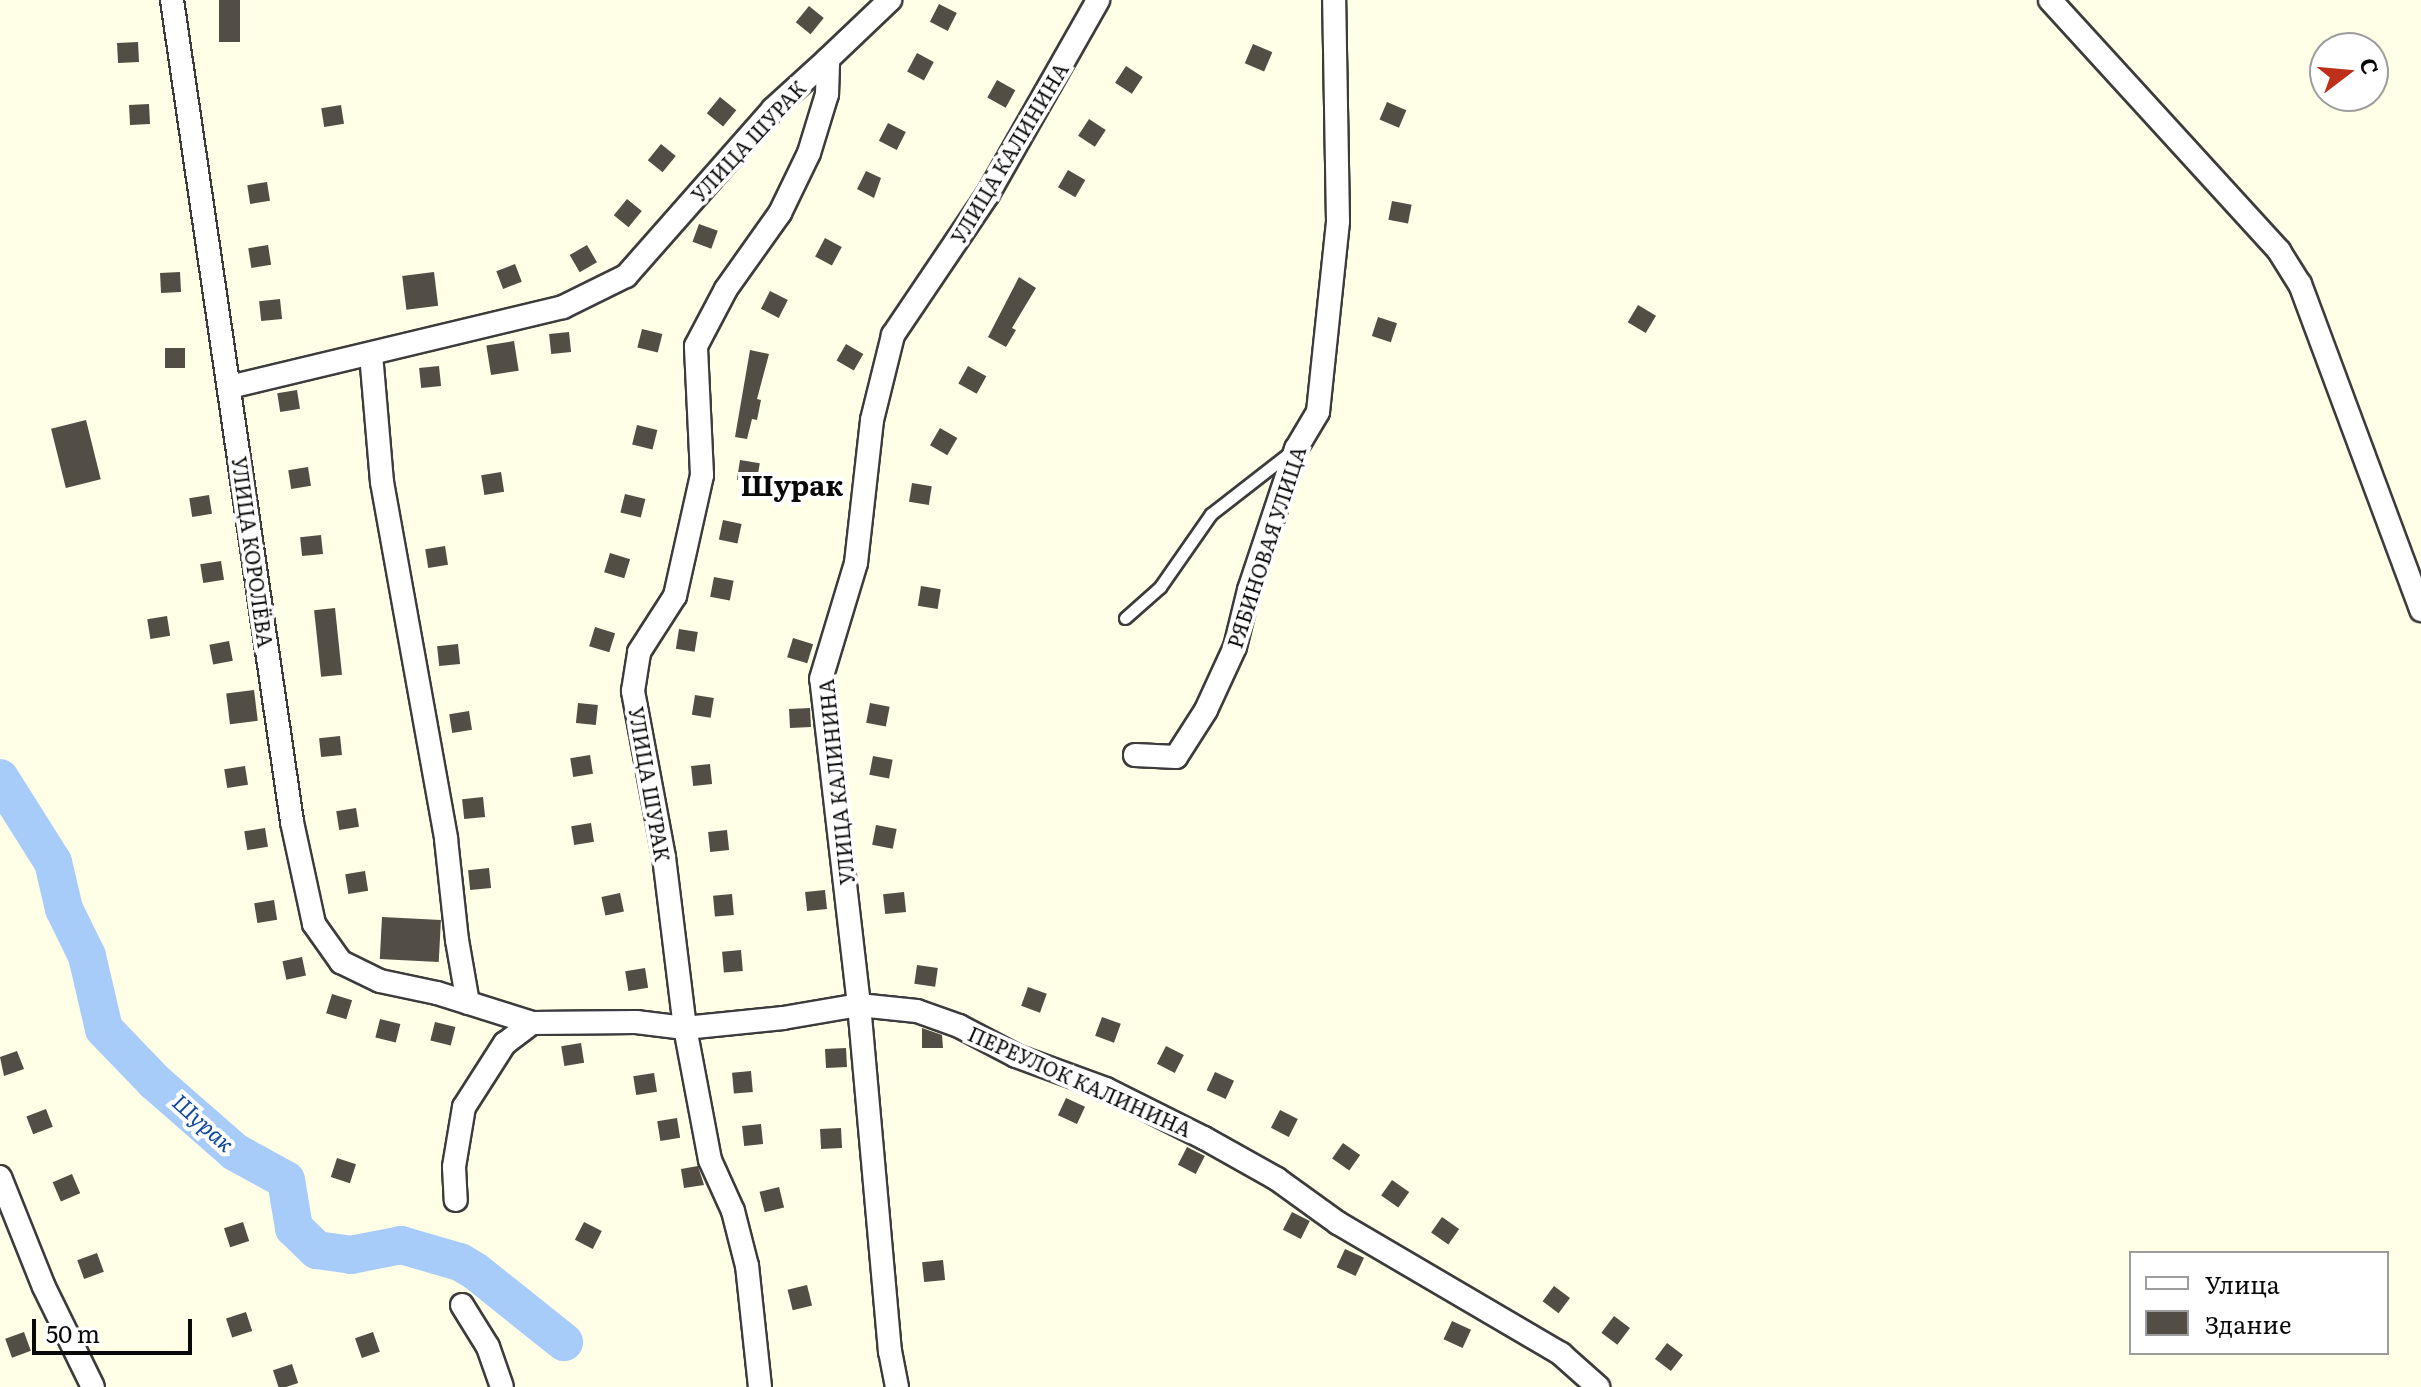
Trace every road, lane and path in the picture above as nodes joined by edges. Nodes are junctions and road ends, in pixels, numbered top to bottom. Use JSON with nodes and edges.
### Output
{"nodes":[{"id":1,"x":172,"y":0,"type":"edge"},
{"id":2,"x":890,"y":0,"type":"edge"},
{"id":3,"x":1098,"y":0,"type":"edge"},
{"id":4,"x":1334,"y":0,"type":"edge"},
{"id":5,"x":2050,"y":0,"type":"edge"},
{"id":6,"x":828,"y":59,"type":"junction"},
{"id":7,"x":371,"y":354,"type":"junction"},
{"id":8,"x":230,"y":387,"type":"junction"},
{"id":9,"x":1296,"y":449,"type":"junction"},
{"id":10,"x":2421,"y":610,"type":"edge"},
{"id":11,"x":1125,"y":618,"type":"dead end"},
{"id":12,"x":1135,"y":755,"type":"dead end"},
{"id":13,"x":468,"y":1003,"type":"junction"},
{"id":14,"x":859,"y":1005,"type":"junction"},
{"id":15,"x":532,"y":1023,"type":"junction"},
{"id":16,"x":685,"y":1028,"type":"junction"},
{"id":17,"x":0,"y":1177,"type":"edge"},
{"id":18,"x":456,"y":1200,"type":"dead end"},
{"id":19,"x":462,"y":1305,"type":"dead end"},
{"id":20,"x":93,"y":1387,"type":"edge"},
{"id":21,"x":502,"y":1387,"type":"edge"},
{"id":22,"x":760,"y":1387,"type":"edge"},
{"id":23,"x":897,"y":1387,"type":"edge"},
{"id":24,"x":1598,"y":1387,"type":"edge"}],
"edges":[{"from":1,"to":8,"type":"street","name":"УЛИЦА КОРОЛЁВА"},
{"from":2,"to":6,"type":"street","name":"УЛИЦА ШУРАК"},
{"from":3,"to":14,"type":"street","name":"УЛИЦА КАЛИНИНА"},
{"from":4,"to":9,"type":"street","name":"РЯБИНОВАЯ УЛИЦА"},
{"from":5,"to":10,"type":"street"},
{"from":6,"to":7,"type":"street","name":"УЛИЦА ШУРАК"},
{"from":6,"to":16,"type":"street","name":"УЛИЦА ШУРАК"},
{"from":7,"to":8,"type":"street","name":"УЛИЦА ШУРАК"},
{"from":7,"to":13,"type":"street"},
{"from":8,"to":13,"type":"street","name":"УЛИЦА КОРОЛЁВА"},
{"from":9,"to":11,"type":"lane"},
{"from":9,"to":12,"type":"street","name":"РЯБИНОВАЯ УЛИЦА"},
{"from":13,"to":15,"type":"street","name":"УЛИЦА КОРОЛЁВА"},
{"from":14,"to":16,"type":"street","name":"ПЕРЕУЛОК КАЛИНИНА"},
{"from":14,"to":23,"type":"street","name":"УЛИЦА КАЛИНИНА"},
{"from":14,"to":24,"type":"street","name":"ПЕРЕУЛОК КАЛИНИНА"},
{"from":15,"to":16,"type":"street"},
{"from":15,"to":18,"type":"street"},
{"from":16,"to":22,"type":"street","name":"УЛИЦА ШУРАК"},
{"from":17,"to":20,"type":"street"},
{"from":19,"to":21,"type":"street"}]}
